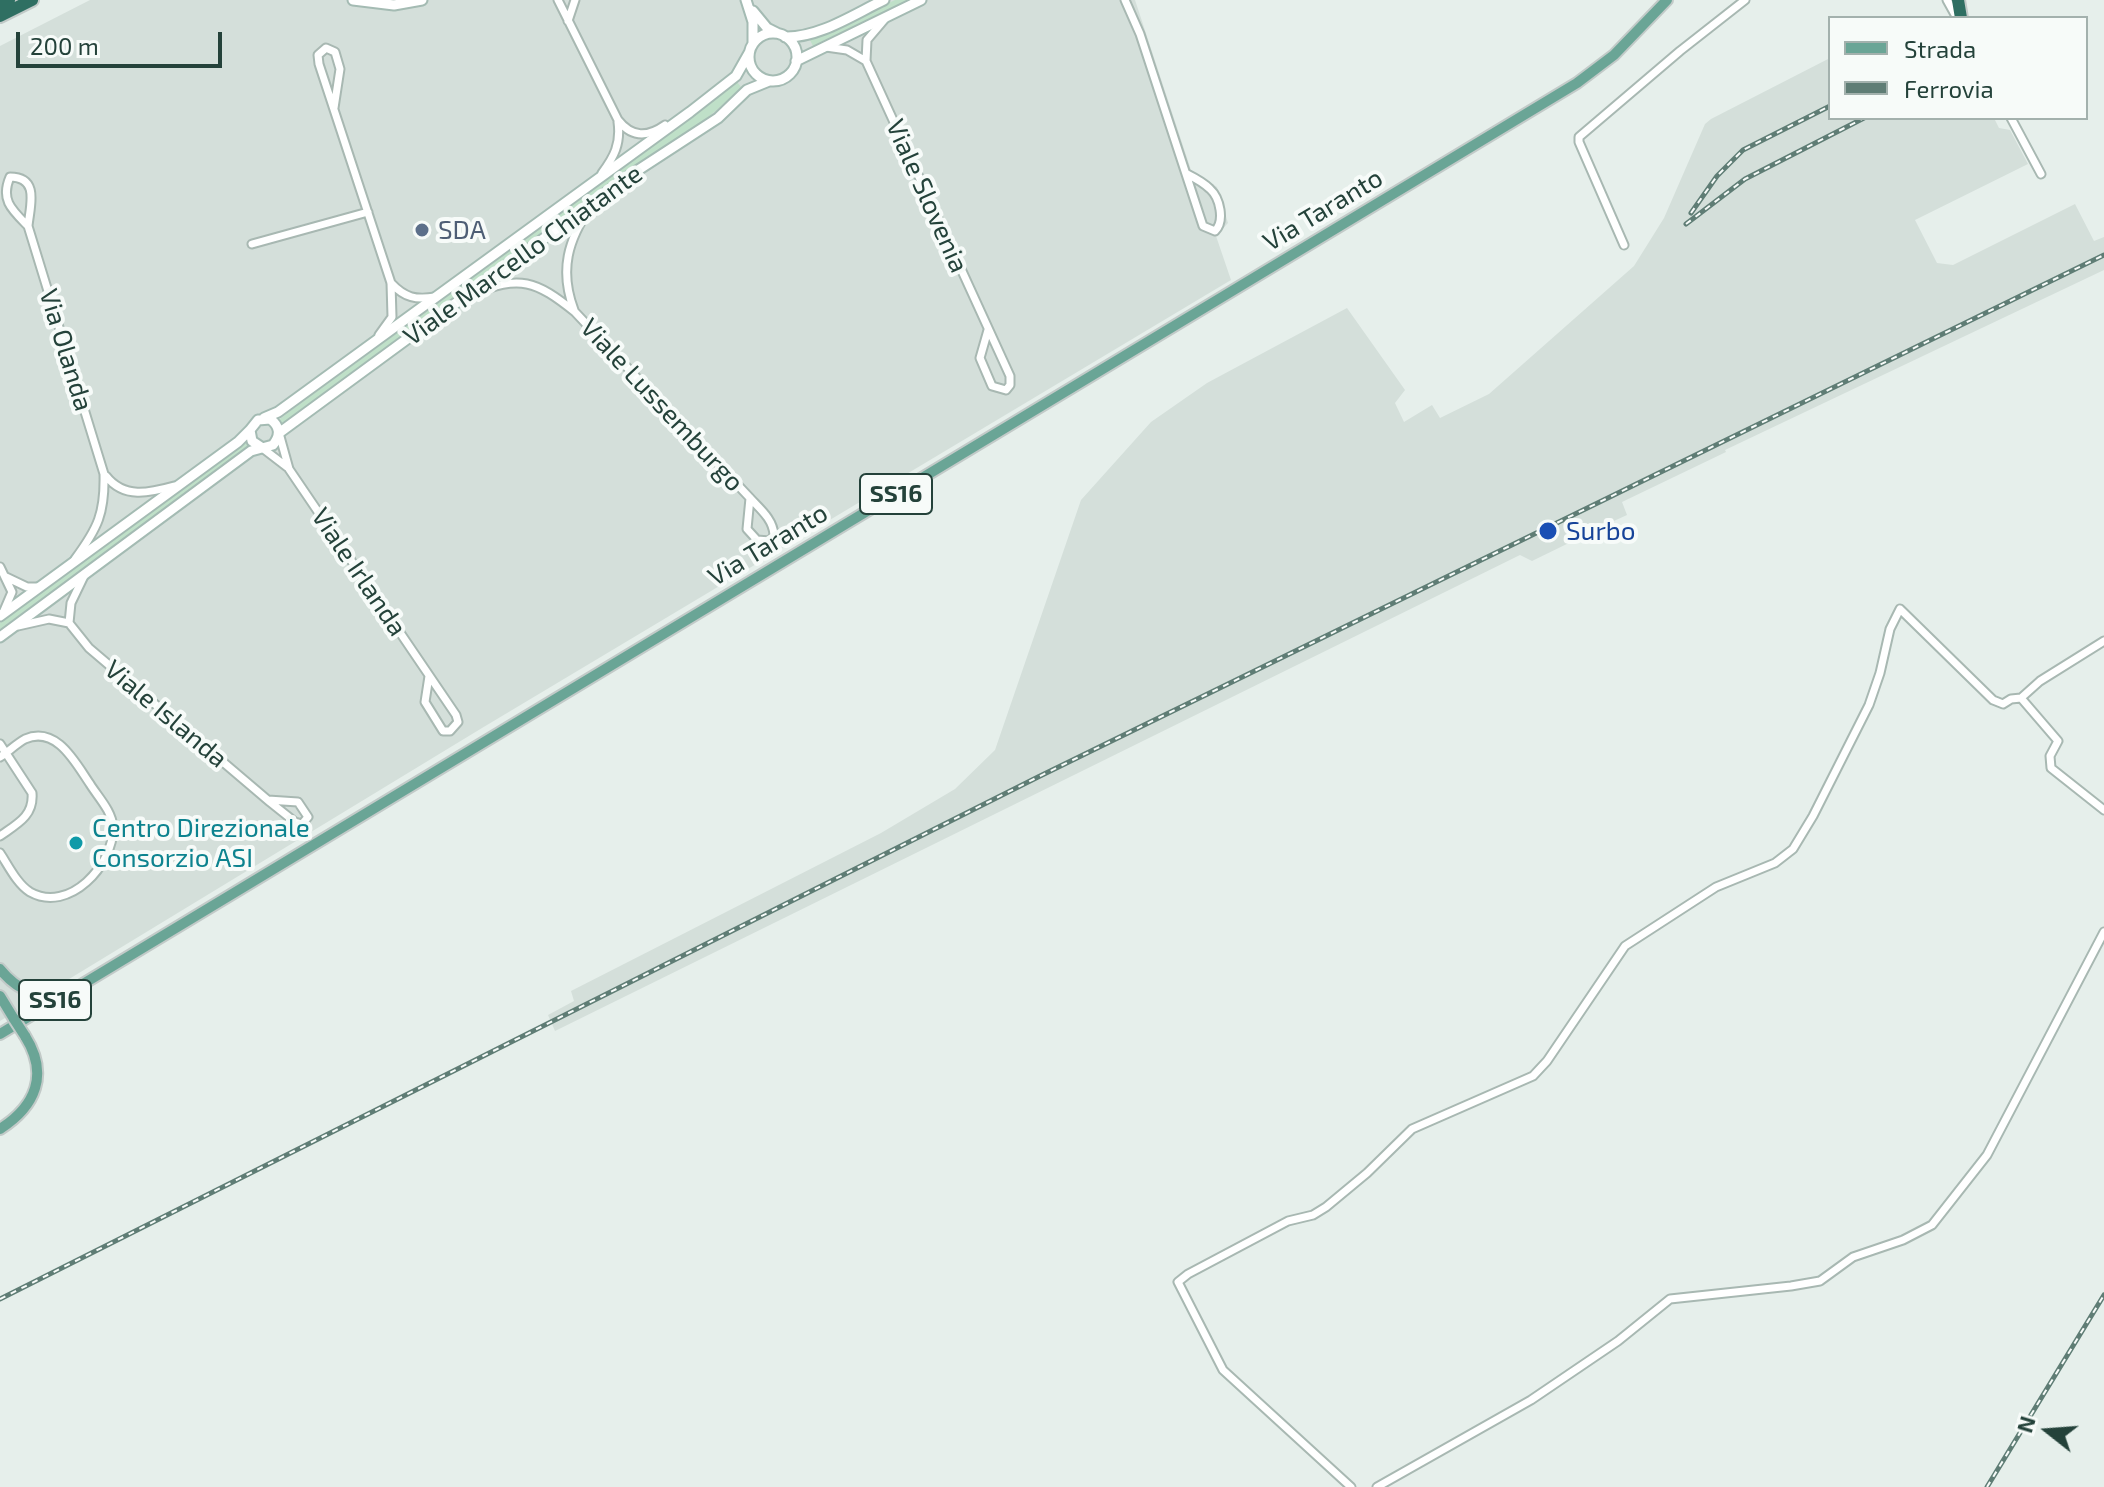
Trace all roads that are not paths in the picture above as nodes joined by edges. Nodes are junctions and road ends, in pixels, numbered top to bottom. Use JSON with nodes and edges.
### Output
{"nodes":[{"id":1,"x":9,"y":0,"type":"edge"},
{"id":2,"x":32,"y":0,"type":"edge"},
{"id":3,"x":353,"y":0,"type":"edge"},
{"id":4,"x":422,"y":0,"type":"edge"},
{"id":5,"x":558,"y":0,"type":"edge"},
{"id":6,"x":575,"y":0,"type":"edge"},
{"id":7,"x":884,"y":0,"type":"edge"},
{"id":8,"x":921,"y":0,"type":"edge"},
{"id":9,"x":1125,"y":0,"type":"edge"},
{"id":10,"x":1667,"y":0,"type":"edge"},
{"id":11,"x":1745,"y":0,"type":"edge"},
{"id":12,"x":747,"y":3,"type":"edge"},
{"id":13,"x":0,"y":4,"type":"edge"},
{"id":14,"x":888,"y":15,"type":"junction"},
{"id":15,"x":0,"y":16,"type":"edge"},
{"id":16,"x":568,"y":21,"type":"junction"},
{"id":17,"x":781,"y":35,"type":"junction"},
{"id":18,"x":824,"y":47,"type":"junction"},
{"id":19,"x":751,"y":49,"type":"junction"},
{"id":20,"x":796,"y":61,"type":"junction"},
{"id":21,"x":866,"y":61,"type":"junction"},
{"id":22,"x":769,"y":81,"type":"junction"},
{"id":23,"x":334,"y":108,"type":"junction"},
{"id":24,"x":690,"y":112,"type":"junction"},
{"id":25,"x":618,"y":120,"type":"junction"},
{"id":26,"x":2012,"y":120,"type":"edge"},
{"id":27,"x":1187,"y":174,"type":"junction"},
{"id":28,"x":2041,"y":174,"type":"dead end"},
{"id":29,"x":597,"y":180,"type":"junction"},
{"id":30,"x":593,"y":203,"type":"junction"},
{"id":31,"x":368,"y":212,"type":"junction"},
{"id":32,"x":28,"y":226,"type":"junction"},
{"id":33,"x":252,"y":244,"type":"dead end"},
{"id":34,"x":1624,"y":245,"type":"dead end"},
{"id":35,"x":391,"y":283,"type":"junction"},
{"id":36,"x":437,"y":297,"type":"junction"},
{"id":37,"x":464,"y":298,"type":"junction"},
{"id":38,"x":575,"y":312,"type":"junction"},
{"id":39,"x":988,"y":330,"type":"junction"},
{"id":40,"x":370,"y":346,"type":"junction"},
{"id":41,"x":264,"y":418,"type":"junction"},
{"id":42,"x":250,"y":430,"type":"junction"},
{"id":43,"x":279,"y":433,"type":"junction"},
{"id":44,"x":261,"y":447,"type":"junction"},
{"id":45,"x":289,"y":469,"type":"junction"},
{"id":46,"x":104,"y":474,"type":"junction"},
{"id":47,"x":179,"y":485,"type":"junction"},
{"id":48,"x":750,"y":498,"type":"junction"},
{"id":49,"x":74,"y":562,"type":"junction"},
{"id":50,"x":0,"y":567,"type":"edge"},
{"id":51,"x":86,"y":574,"type":"junction"},
{"id":52,"x":6,"y":577,"type":"junction"},
{"id":53,"x":40,"y":587,"type":"junction"},
{"id":54,"x":2,"y":615,"type":"edge"},
{"id":55,"x":69,"y":623,"type":"junction"},
{"id":56,"x":12,"y":628,"type":"junction"},
{"id":57,"x":0,"y":637,"type":"edge"},
{"id":58,"x":2104,"y":641,"type":"edge"},
{"id":59,"x":429,"y":676,"type":"junction"},
{"id":60,"x":2021,"y":698,"type":"junction"},
{"id":61,"x":0,"y":744,"type":"edge"},
{"id":62,"x":3,"y":755,"type":"edge"},
{"id":63,"x":268,"y":800,"type":"junction"},
{"id":64,"x":2104,"y":810,"type":"edge"},
{"id":65,"x":0,"y":836,"type":"edge"},
{"id":66,"x":0,"y":853,"type":"edge"},
{"id":67,"x":2104,"y":932,"type":"edge"},
{"id":68,"x":110,"y":967,"type":"junction"},
{"id":69,"x":0,"y":969,"type":"edge"},
{"id":70,"x":0,"y":996,"type":"edge"},
{"id":71,"x":0,"y":1034,"type":"edge"},
{"id":72,"x":0,"y":1129,"type":"edge"},
{"id":73,"x":1351,"y":1487,"type":"edge"},
{"id":74,"x":1377,"y":1487,"type":"edge"}],
"edges":[{"from":1,"to":13,"type":"highway"},
{"from":2,"to":15,"type":"highway"},
{"from":3,"to":4,"type":"street"},
{"from":5,"to":16,"type":"street"},
{"from":6,"to":16,"type":"street"},
{"from":7,"to":17,"type":"street","name":"Viale Marcello Chiatante"},
{"from":8,"to":14,"type":"street","name":"Viale Marcello Chiatante"},
{"from":9,"to":27,"type":"street"},
{"from":10,"to":68,"type":"main road","name":"Via Taranto","number":"SS16"},
{"from":11,"to":34,"type":"street"},
{"from":12,"to":17,"type":"street"},
{"from":12,"to":19,"type":"street"},
{"from":14,"to":18,"type":"street","name":"Viale Marcello Chiatante"},
{"from":14,"to":21,"type":"street"},
{"from":16,"to":25,"type":"street"},
{"from":17,"to":19,"type":"street","name":"Viale Marcello Chiatante"},
{"from":17,"to":20,"type":"street"},
{"from":18,"to":20,"type":"street","name":"Viale Marcello Chiatante"},
{"from":18,"to":21,"type":"street"},
{"from":19,"to":22,"type":"street"},
{"from":19,"to":24,"type":"street","name":"Viale Marcello Chiatante"},
{"from":20,"to":22,"type":"street","name":"Viale Marcello Chiatante"},
{"from":21,"to":39,"type":"street","name":"Viale Slovenia"},
{"from":22,"to":30,"type":"street","name":"Viale Marcello Chiatante"},
{"from":23,"to":23,"type":"street"},
{"from":23,"to":31,"type":"street"},
{"from":24,"to":25,"type":"street"},
{"from":24,"to":29,"type":"street","name":"Viale Marcello Chiatante"},
{"from":25,"to":29,"type":"street"},
{"from":26,"to":28,"type":"street"},
{"from":27,"to":27,"type":"street"},
{"from":29,"to":36,"type":"street","name":"Viale Marcello Chiatante"},
{"from":30,"to":37,"type":"street","name":"Viale Marcello Chiatante"},
{"from":30,"to":38,"type":"street","name":"Viale Lussemburgo"},
{"from":31,"to":33,"type":"street"},
{"from":31,"to":35,"type":"street"},
{"from":32,"to":32,"type":"street","name":"Via Olanda"},
{"from":32,"to":46,"type":"street","name":"Via Olanda"},
{"from":35,"to":36,"type":"street"},
{"from":35,"to":40,"type":"street"},
{"from":36,"to":40,"type":"street","name":"Viale Marcello Chiatante"},
{"from":37,"to":38,"type":"street","name":"Viale Lussemburgo"},
{"from":37,"to":43,"type":"street","name":"Viale Marcello Chiatante"},
{"from":38,"to":48,"type":"street","name":"Viale Lussemburgo"},
{"from":39,"to":39,"type":"street","name":"Viale Slovenia"},
{"from":40,"to":41,"type":"street","name":"Viale Marcello Chiatante"},
{"from":41,"to":42,"type":"street","name":"Viale Marcello Chiatante"},
{"from":41,"to":43,"type":"street"},
{"from":42,"to":44,"type":"street"},
{"from":42,"to":47,"type":"street","name":"Viale Marcello Chiatante"},
{"from":43,"to":44,"type":"street","name":"Viale Marcello Chiatante"},
{"from":43,"to":45,"type":"street","name":"Viale Irlanda"},
{"from":44,"to":45,"type":"street","name":"Viale Irlanda"},
{"from":44,"to":51,"type":"street","name":"Viale Marcello Chiatante"},
{"from":45,"to":59,"type":"street","name":"Viale Irlanda"},
{"from":46,"to":47,"type":"street"},
{"from":46,"to":49,"type":"street","name":"Via Olanda"},
{"from":47,"to":49,"type":"street","name":"Viale Marcello Chiatante"},
{"from":48,"to":48,"type":"street","name":"Viale Lussemburgo"},
{"from":49,"to":53,"type":"street","name":"Viale Marcello Chiatante"},
{"from":50,"to":52,"type":"street"},
{"from":51,"to":55,"type":"street"},
{"from":51,"to":56,"type":"street","name":"Viale Marcello Chiatante"},
{"from":52,"to":53,"type":"street"},
{"from":52,"to":54,"type":"street"},
{"from":53,"to":54,"type":"street","name":"Viale Marcello Chiatante"},
{"from":55,"to":56,"type":"street"},
{"from":55,"to":63,"type":"street","name":"Viale Islanda"},
{"from":56,"to":57,"type":"street","name":"Viale Marcello Chiatante"},
{"from":58,"to":60,"type":"street"},
{"from":59,"to":59,"type":"street","name":"Viale Irlanda"},
{"from":60,"to":64,"type":"street"},
{"from":60,"to":73,"type":"street"},
{"from":61,"to":62,"type":"street"},
{"from":62,"to":65,"type":"street"},
{"from":62,"to":66,"type":"street"},
{"from":63,"to":63,"type":"street","name":"Viale Islanda"},
{"from":67,"to":74,"type":"street"},
{"from":68,"to":69,"type":"main road"},
{"from":68,"to":71,"type":"main road","name":"Via Taranto","number":"SS16"},
{"from":70,"to":72,"type":"main road","bridge":true}]}
